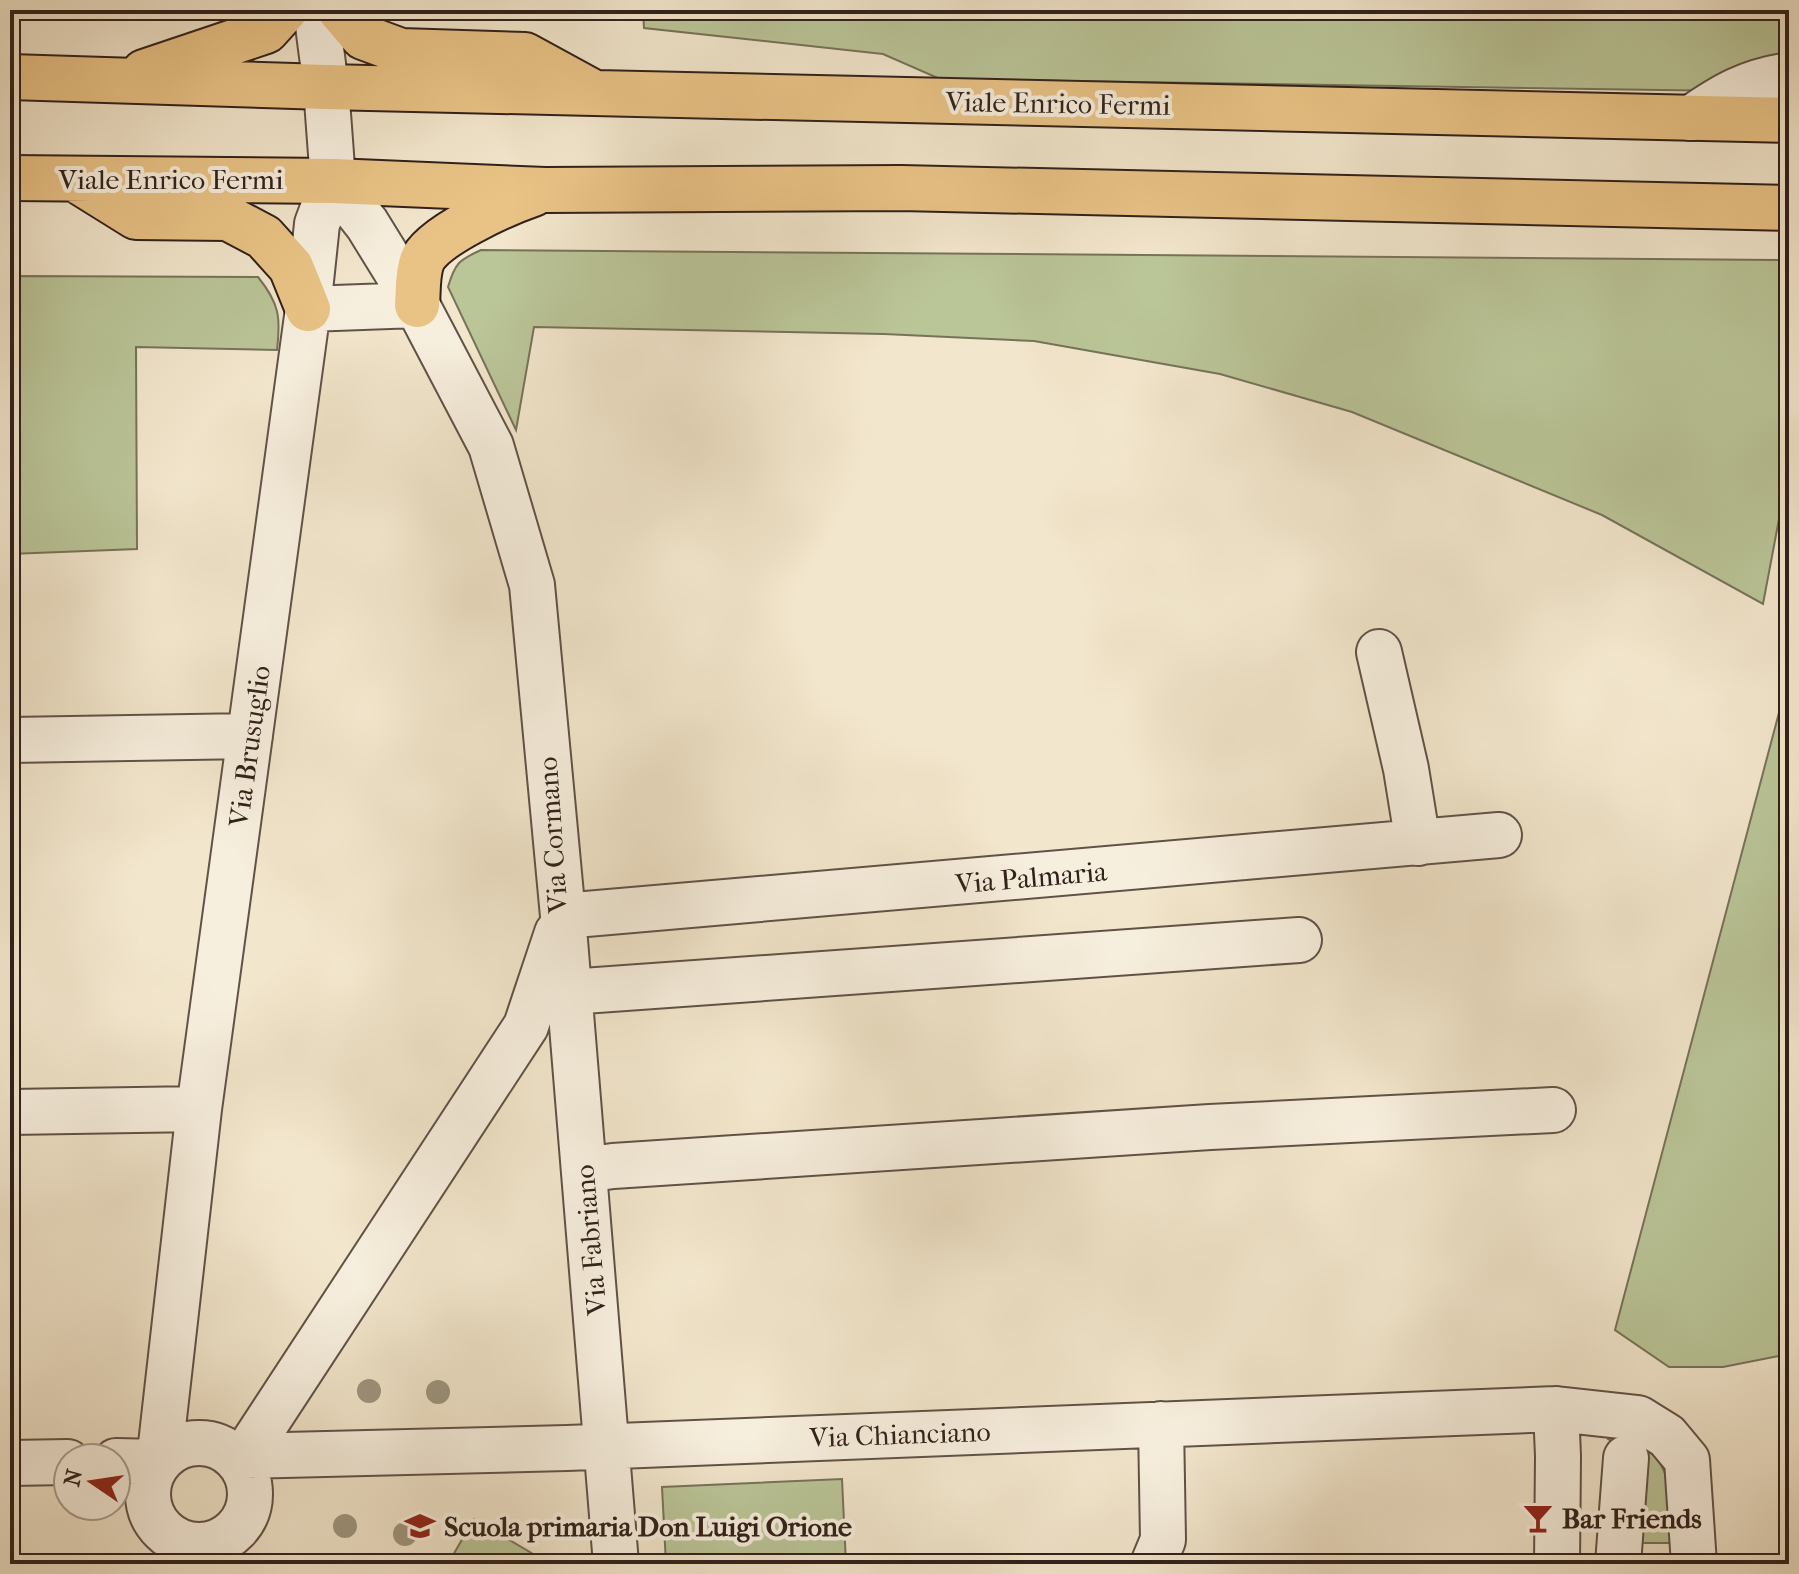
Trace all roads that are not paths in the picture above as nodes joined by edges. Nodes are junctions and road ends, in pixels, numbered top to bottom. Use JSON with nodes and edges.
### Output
{"nodes":[{"id":1,"x":285,"y":10,"type":"edge"},
{"id":2,"x":316,"y":10,"type":"edge"},
{"id":3,"x":340,"y":10,"type":"edge"},
{"id":4,"x":1789,"y":75,"type":"edge"},
{"id":5,"x":10,"y":77,"type":"edge"},
{"id":6,"x":119,"y":80,"type":"junction"},
{"id":7,"x":326,"y":87,"type":"junction"},
{"id":8,"x":596,"y":94,"type":"junction"},
{"id":9,"x":1691,"y":118,"type":"junction"},
{"id":10,"x":1789,"y":120,"type":"edge"},
{"id":11,"x":10,"y":178,"type":"edge"},
{"id":12,"x":75,"y":179,"type":"junction"},
{"id":13,"x":333,"y":181,"type":"junction"},
{"id":14,"x":545,"y":190,"type":"junction"},
{"id":15,"x":1789,"y":208,"type":"edge"},
{"id":16,"x":417,"y":305,"type":"junction"},
{"id":17,"x":308,"y":309,"type":"junction"},
{"id":18,"x":1379,"y":652,"type":"dead end"},
{"id":19,"x":250,"y":736,"type":"junction"},
{"id":20,"x":10,"y":740,"type":"edge"},
{"id":21,"x":1499,"y":835,"type":"dead end"},
{"id":22,"x":1418,"y":843,"type":"junction"},
{"id":23,"x":563,"y":916,"type":"junction"},
{"id":24,"x":1299,"y":940,"type":"dead end"},
{"id":25,"x":569,"y":992,"type":"junction"},
{"id":26,"x":199,"y":1109,"type":"junction"},
{"id":27,"x":1553,"y":1110,"type":"dead end"},
{"id":28,"x":10,"y":1112,"type":"edge"},
{"id":29,"x":584,"y":1170,"type":"junction"},
{"id":30,"x":1556,"y":1409,"type":"junction"},
{"id":31,"x":1161,"y":1424,"type":"junction"},
{"id":32,"x":607,"y":1446,"type":"junction"},
{"id":33,"x":1626,"y":1458,"type":"dead end"},
{"id":34,"x":242,"y":1459,"type":"junction"},
{"id":35,"x":132,"y":1461,"type":"edge"},
{"id":36,"x":52,"y":1462,"type":"edge"},
{"id":37,"x":159,"y":1462,"type":"junction"},
{"id":38,"x":10,"y":1463,"type":"edge"},
{"id":39,"x":193,"y":1555,"type":"edge"},
{"id":40,"x":616,"y":1564,"type":"edge"},
{"id":41,"x":1153,"y":1564,"type":"edge"},
{"id":42,"x":1557,"y":1564,"type":"edge"},
{"id":43,"x":1618,"y":1564,"type":"edge"},
{"id":44,"x":1694,"y":1564,"type":"edge"}],
"edges":[{"from":1,"to":6,"type":"main road"},
{"from":2,"to":7,"type":"street"},
{"from":3,"to":8,"type":"main road"},
{"from":4,"to":9,"type":"street"},
{"from":5,"to":6,"type":"main road","name":"Viale Enrico Fermi"},
{"from":6,"to":7,"type":"main road","name":"Viale Enrico Fermi"},
{"from":7,"to":8,"type":"main road","name":"Viale Enrico Fermi"},
{"from":7,"to":13,"type":"street"},
{"from":8,"to":9,"type":"main road","name":"Viale Enrico Fermi"},
{"from":9,"to":10,"type":"main road","name":"Viale Enrico Fermi"},
{"from":11,"to":12,"type":"main road","name":"Viale Enrico Fermi"},
{"from":12,"to":13,"type":"main road","name":"Viale Enrico Fermi"},
{"from":12,"to":17,"type":"main road"},
{"from":13,"to":14,"type":"main road","name":"Viale Enrico Fermi"},
{"from":13,"to":16,"type":"street"},
{"from":13,"to":17,"type":"street","name":"Via Brusuglio"},
{"from":14,"to":15,"type":"main road","name":"Viale Enrico Fermi"},
{"from":14,"to":16,"type":"main road"},
{"from":16,"to":17,"type":"street"},
{"from":16,"to":23,"type":"street","name":"Via Cormano"},
{"from":17,"to":19,"type":"street","name":"Via Brusuglio"},
{"from":18,"to":22,"type":"street"},
{"from":19,"to":20,"type":"street"},
{"from":19,"to":26,"type":"street","name":"Via Brusuglio"},
{"from":21,"to":22,"type":"street","name":"Via Palmaria"},
{"from":22,"to":23,"type":"street","name":"Via Palmaria"},
{"from":23,"to":25,"type":"street","name":"Via Fabriano"},
{"from":23,"to":34,"type":"street","name":"Via Cormano"},
{"from":24,"to":25,"type":"street"},
{"from":25,"to":29,"type":"street","name":"Via Fabriano"},
{"from":26,"to":28,"type":"street"},
{"from":26,"to":37,"type":"street","name":"Via Brusuglio"},
{"from":27,"to":29,"type":"street"},
{"from":29,"to":32,"type":"street","name":"Via Fabriano"},
{"from":30,"to":31,"type":"street","name":"Via Chianciano"},
{"from":30,"to":42,"type":"street"},
{"from":30,"to":44,"type":"street","name":"Via Chianciano"},
{"from":31,"to":32,"type":"street","name":"Via Chianciano"},
{"from":31,"to":41,"type":"street"},
{"from":32,"to":34,"type":"street","name":"Via Chianciano"},
{"from":32,"to":40,"type":"street","name":"Via Fabriano"},
{"from":33,"to":43,"type":"street"},
{"from":34,"to":37,"type":"street"},
{"from":34,"to":39,"type":"street","name":"Via Brusuglio"},
{"from":35,"to":37,"type":"street"},
{"from":36,"to":38,"type":"street"},
{"from":37,"to":39,"type":"street","name":"Via Brusuglio"}]}
